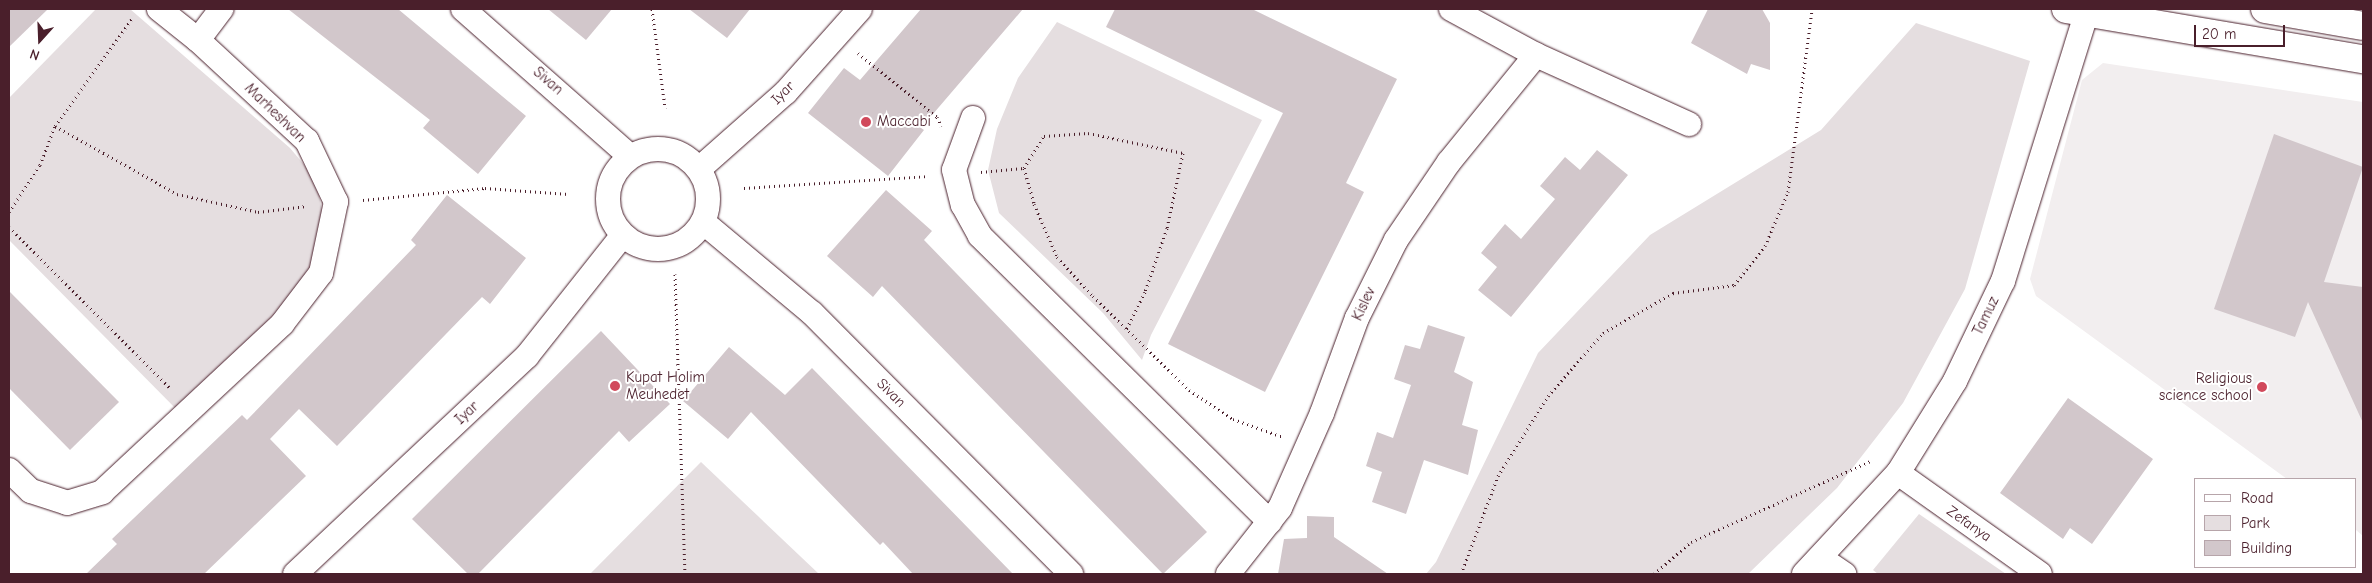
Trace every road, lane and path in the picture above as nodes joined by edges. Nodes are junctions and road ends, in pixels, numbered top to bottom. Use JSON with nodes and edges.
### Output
{"nodes":[{"id":1,"x":139,"y":9,"type":"edge"},
{"id":2,"x":159,"y":9,"type":"edge"},
{"id":3,"x":221,"y":9,"type":"edge"},
{"id":4,"x":463,"y":9,"type":"edge"},
{"id":5,"x":652,"y":9,"type":"edge"},
{"id":6,"x":860,"y":9,"type":"edge"},
{"id":7,"x":1452,"y":9,"type":"edge"},
{"id":8,"x":1812,"y":9,"type":"edge"},
{"id":9,"x":2264,"y":9,"type":"edge"},
{"id":10,"x":2076,"y":11,"type":"edge"},
{"id":11,"x":2363,"y":26,"type":"edge"},
{"id":12,"x":836,"y":35,"type":"junction"},
{"id":13,"x":198,"y":40,"type":"junction"},
{"id":14,"x":1536,"y":55,"type":"junction"},
{"id":15,"x":2363,"y":59,"type":"edge"},
{"id":16,"x":665,"y":108,"type":"dead end"},
{"id":17,"x":973,"y":118,"type":"dead end"},
{"id":18,"x":1689,"y":124,"type":"dead end"},
{"id":19,"x":55,"y":126,"type":"junction"},
{"id":20,"x":943,"y":132,"type":"dead end"},
{"id":21,"x":630,"y":156,"type":"junction"},
{"id":22,"x":1024,"y":168,"type":"dead end"},
{"id":23,"x":699,"y":169,"type":"junction"},
{"id":24,"x":569,"y":194,"type":"dead end"},
{"id":25,"x":336,"y":202,"type":"junction"},
{"id":26,"x":9,"y":212,"type":"edge"},
{"id":27,"x":703,"y":222,"type":"junction"},
{"id":28,"x":9,"y":227,"type":"edge"},
{"id":29,"x":623,"y":236,"type":"junction"},
{"id":30,"x":675,"y":274,"type":"dead end"},
{"id":31,"x":1126,"y":330,"type":"dead end"},
{"id":32,"x":192,"y":410,"type":"junction"},
{"id":33,"x":1878,"y":457,"type":"dead end"},
{"id":34,"x":9,"y":470,"type":"edge"},
{"id":35,"x":1898,"y":473,"type":"junction"},
{"id":36,"x":1270,"y":522,"type":"junction"},
{"id":37,"x":1822,"y":559,"type":"junction"},
{"id":38,"x":295,"y":574,"type":"edge"},
{"id":39,"x":685,"y":574,"type":"edge"},
{"id":40,"x":1070,"y":574,"type":"edge"},
{"id":41,"x":1228,"y":574,"type":"edge"},
{"id":42,"x":1461,"y":574,"type":"edge"},
{"id":43,"x":1654,"y":574,"type":"edge"},
{"id":44,"x":1804,"y":574,"type":"edge"},
{"id":45,"x":1844,"y":574,"type":"edge"},
{"id":46,"x":2040,"y":574,"type":"edge"}],
"edges":[{"from":1,"to":19,"type":"path"},
{"from":2,"to":13,"type":"street","name":"Marheshvan"},
{"from":3,"to":13,"type":"street"},
{"from":4,"to":21,"type":"street","name":"Sivan"},
{"from":5,"to":16,"type":"path"},
{"from":6,"to":12,"type":"street","name":"Iyar"},
{"from":7,"to":14,"type":"street"},
{"from":8,"to":42,"type":"path"},
{"from":9,"to":11,"type":"street"},
{"from":10,"to":15,"type":"street"},
{"from":10,"to":35,"type":"street","name":"Tamuz"},
{"from":12,"to":20,"type":"path"},
{"from":12,"to":23,"type":"street","name":"Iyar"},
{"from":13,"to":25,"type":"street","name":"Marheshvan"},
{"from":14,"to":18,"type":"street"},
{"from":14,"to":36,"type":"street","name":"Kislev"},
{"from":17,"to":36,"type":"street"},
{"from":19,"to":25,"type":"path"},
{"from":19,"to":26,"type":"path"},
{"from":21,"to":23,"type":"street"},
{"from":21,"to":29,"type":"street"},
{"from":22,"to":31,"type":"path"},
{"from":23,"to":27,"type":"street"},
{"from":24,"to":25,"type":"path"},
{"from":25,"to":32,"type":"street"},
{"from":27,"to":29,"type":"street"},
{"from":27,"to":40,"type":"street","name":"Sivan"},
{"from":28,"to":32,"type":"path"},
{"from":29,"to":38,"type":"street","name":"Iyar"},
{"from":30,"to":39,"type":"path"},
{"from":32,"to":34,"type":"street"},
{"from":33,"to":43,"type":"path"},
{"from":35,"to":37,"type":"street","name":"Tamuz"},
{"from":35,"to":46,"type":"street","name":"Zefanya"},
{"from":36,"to":41,"type":"street","name":"Kislev"},
{"from":37,"to":44,"type":"street","name":"Tamuz"},
{"from":37,"to":45,"type":"street"}]}
